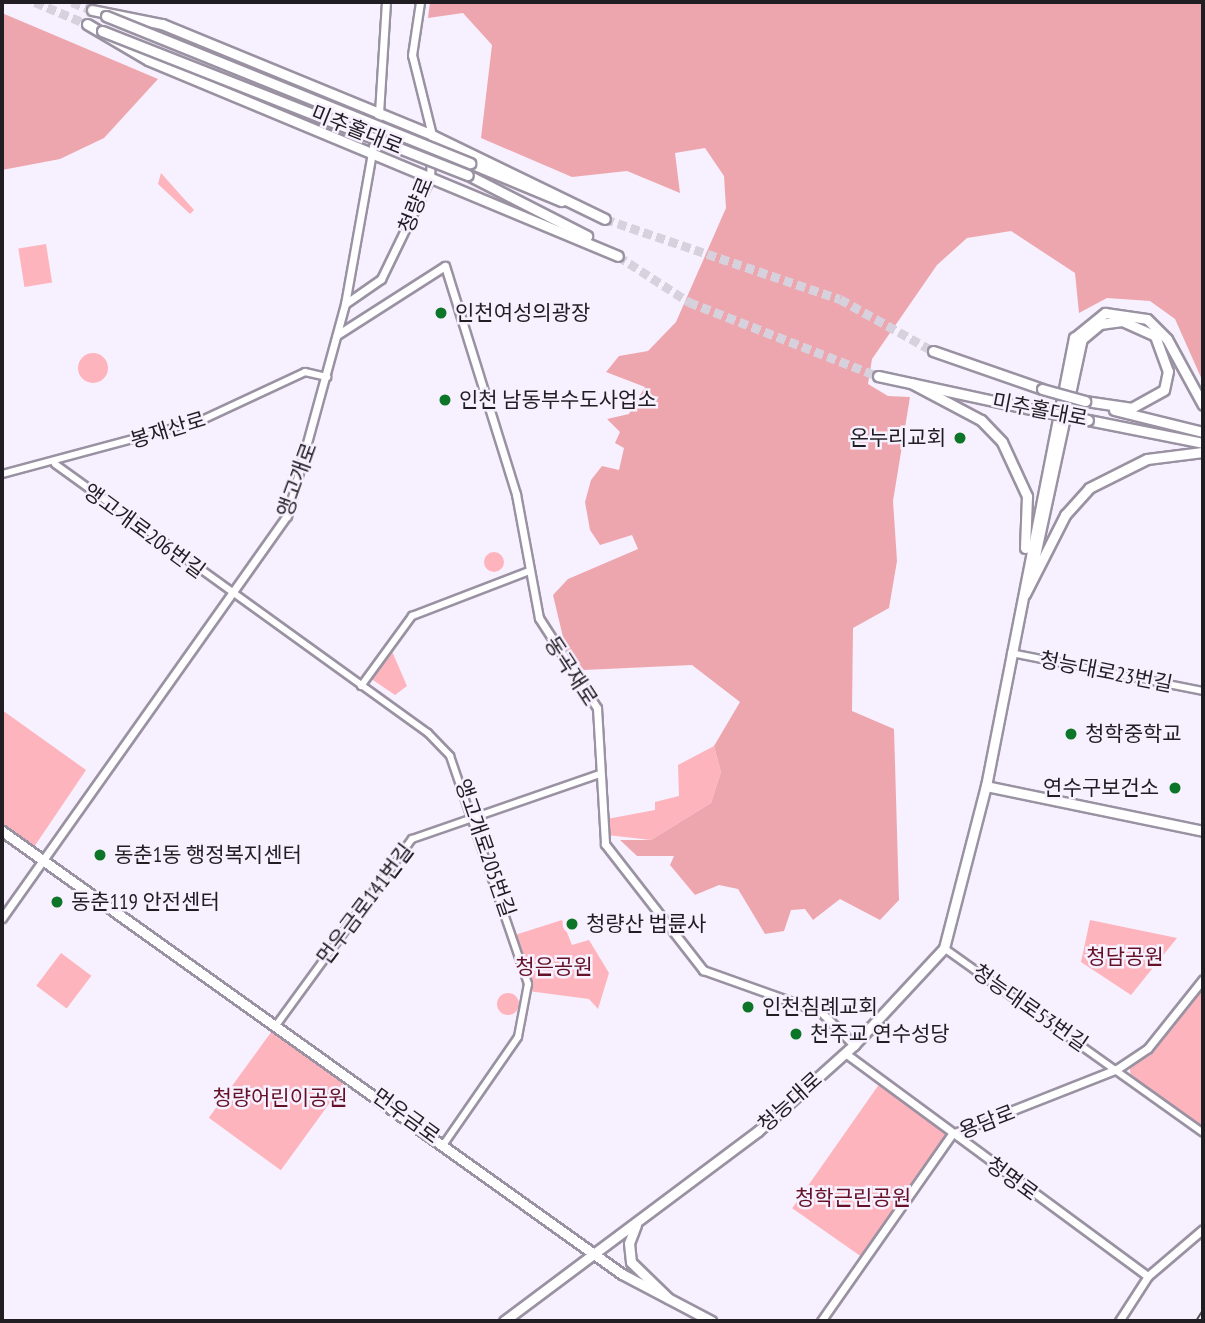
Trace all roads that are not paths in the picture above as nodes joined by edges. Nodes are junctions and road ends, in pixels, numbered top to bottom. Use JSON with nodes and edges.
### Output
{"nodes":[{"id":1,"x":386,"y":2,"type":"edge"},
{"id":2,"x":420,"y":2,"type":"edge"},
{"id":3,"x":92,"y":10,"type":"tunnel mouth"},
{"id":4,"x":106,"y":16,"type":"junction"},
{"id":5,"x":87,"y":24,"type":"tunnel mouth"},
{"id":6,"x":102,"y":31,"type":"junction"},
{"id":7,"x":379,"y":113,"type":"junction"},
{"id":8,"x":432,"y":135,"type":"junction"},
{"id":9,"x":372,"y":153,"type":"junction"},
{"id":10,"x":430,"y":178,"type":"junction"},
{"id":11,"x":345,"y":304,"type":"junction"},
{"id":12,"x":337,"y":335,"type":"junction"},
{"id":13,"x":933,"y":351,"type":"tunnel mouth"},
{"id":14,"x":878,"y":376,"type":"tunnel mouth"},
{"id":15,"x":327,"y":377,"type":"junction"},
{"id":16,"x":911,"y":383,"type":"junction"},
{"id":17,"x":1085,"y":401,"type":"junction"},
{"id":18,"x":1203,"y":405,"type":"edge"},
{"id":19,"x":1203,"y":432,"type":"edge"},
{"id":20,"x":1203,"y":443,"type":"edge"},
{"id":21,"x":1203,"y":452,"type":"edge"},
{"id":22,"x":55,"y":464,"type":"junction"},
{"id":23,"x":2,"y":474,"type":"edge"},
{"id":24,"x":529,"y":570,"type":"junction"},
{"id":25,"x":234,"y":596,"type":"junction"},
{"id":26,"x":1020,"y":605,"type":"junction"},
{"id":27,"x":1009,"y":653,"type":"junction"},
{"id":28,"x":360,"y":685,"type":"junction"},
{"id":29,"x":1203,"y":691,"type":"edge"},
{"id":30,"x":597,"y":775,"type":"junction"},
{"id":31,"x":986,"y":786,"type":"junction"},
{"id":32,"x":475,"y":817,"type":"junction"},
{"id":33,"x":2,"y":831,"type":"edge"},
{"id":34,"x":1203,"y":831,"type":"edge"},
{"id":35,"x":45,"y":858,"type":"junction"},
{"id":36,"x":4,"y":912,"type":"edge"},
{"id":37,"x":944,"y":948,"type":"junction"},
{"id":38,"x":1203,"y":979,"type":"edge"},
{"id":39,"x":276,"y":1024,"type":"junction"},
{"id":40,"x":854,"y":1045,"type":"junction"},
{"id":41,"x":845,"y":1053,"type":"junction"},
{"id":42,"x":1117,"y":1069,"type":"junction"},
{"id":43,"x":952,"y":1133,"type":"junction"},
{"id":44,"x":1203,"y":1133,"type":"edge"},
{"id":45,"x":444,"y":1144,"type":"junction"},
{"id":46,"x":638,"y":1221,"type":"junction"},
{"id":47,"x":1203,"y":1229,"type":"edge"},
{"id":48,"x":596,"y":1253,"type":"junction"},
{"id":49,"x":1148,"y":1276,"type":"junction"},
{"id":50,"x":680,"y":1309,"type":"junction"},
{"id":51,"x":504,"y":1321,"type":"edge"},
{"id":52,"x":711,"y":1321,"type":"edge"},
{"id":53,"x":821,"y":1321,"type":"edge"},
{"id":54,"x":1119,"y":1321,"type":"edge"}],
"edges":[{"from":1,"to":7,"type":"street","name":"앵고개로"},
{"from":2,"to":8,"type":"street","name":"청량로"},
{"from":3,"to":4,"type":"main road","name":"미추홀대로"},
{"from":4,"to":7,"type":"main road"},
{"from":4,"to":8,"type":"main road","name":"미추홀대로","bridge":true},
{"from":5,"to":6,"type":"main road","name":"미추홀대로"},
{"from":6,"to":9,"type":"main road"},
{"from":6,"to":10,"type":"main road","name":"미추홀대로","bridge":true},
{"from":7,"to":8,"type":"main road"},
{"from":7,"to":9,"type":"street","name":"앵고개로"},
{"from":8,"to":10,"type":"street","name":"청량로"},
{"from":9,"to":10,"type":"main road"},
{"from":9,"to":11,"type":"street","name":"앵고개로"},
{"from":10,"to":11,"type":"street","name":"청량로"},
{"from":11,"to":12,"type":"street","name":"앵고개로"},
{"from":12,"to":15,"type":"street","name":"앵고개로"},
{"from":12,"to":24,"type":"street","name":"동곡재로"},
{"from":13,"to":17,"type":"main road","name":"미추홀대로","bridge":true},
{"from":14,"to":16,"type":"main road","name":"미추홀대로"},
{"from":15,"to":22,"type":"street","name":"봉재산로"},
{"from":15,"to":25,"type":"street","name":"앵고개로"},
{"from":16,"to":20,"type":"main road","name":"미추홀대로","bridge":true},
{"from":16,"to":26,"type":"main road"},
{"from":17,"to":19,"type":"main road","name":"미추홀대로"},
{"from":17,"to":26,"type":"main road"},
{"from":18,"to":26,"type":"main road"},
{"from":21,"to":26,"type":"main road"},
{"from":22,"to":23,"type":"street","name":"봉재산로"},
{"from":22,"to":25,"type":"street","name":"앵고개로206번길"},
{"from":24,"to":28,"type":"street"},
{"from":24,"to":30,"type":"street","name":"동곡재로"},
{"from":25,"to":28,"type":"street","name":"앵고개로205번길"},
{"from":25,"to":35,"type":"street","name":"앵고개로"},
{"from":26,"to":27,"type":"main road","name":"청능대로"},
{"from":27,"to":29,"type":"street","name":"청능대로23번길"},
{"from":27,"to":31,"type":"main road","name":"청능대로"},
{"from":28,"to":32,"type":"street","name":"앵고개로205번길"},
{"from":30,"to":32,"type":"street","name":"먼우금로141번길"},
{"from":30,"to":40,"type":"street","name":"동곡재로"},
{"from":31,"to":34,"type":"main road"},
{"from":31,"to":37,"type":"main road","name":"청능대로"},
{"from":32,"to":39,"type":"street","name":"먼우금로141번길"},
{"from":32,"to":45,"type":"street","name":"앵고개로205번길"},
{"from":33,"to":35,"type":"main road","name":"먼우금로"},
{"from":35,"to":36,"type":"street","name":"앵고개로"},
{"from":35,"to":39,"type":"main road","name":"먼우금로"},
{"from":37,"to":40,"type":"main road","name":"청능대로"},
{"from":37,"to":42,"type":"street","name":"청능대로53번길"},
{"from":38,"to":42,"type":"street","name":"용담로"},
{"from":39,"to":45,"type":"main road","name":"먼우금로"},
{"from":40,"to":41,"type":"main road","name":"청능대로"},
{"from":41,"to":43,"type":"street","name":"청명로"},
{"from":41,"to":46,"type":"main road","name":"청능대로"},
{"from":42,"to":43,"type":"street","name":"용담로"},
{"from":42,"to":44,"type":"street","name":"청능대로53번길"},
{"from":43,"to":49,"type":"street","name":"청명로"},
{"from":43,"to":53,"type":"street","name":"용담로"},
{"from":45,"to":48,"type":"main road","name":"먼우금로"},
{"from":46,"to":48,"type":"main road","name":"청능대로"},
{"from":46,"to":50,"type":"main road"},
{"from":47,"to":49,"type":"street"},
{"from":48,"to":50,"type":"main road","name":"먼우금로"},
{"from":48,"to":51,"type":"main road","name":"청능대로"},
{"from":49,"to":54,"type":"street"},
{"from":50,"to":52,"type":"main road","name":"먼우금로"}]}
